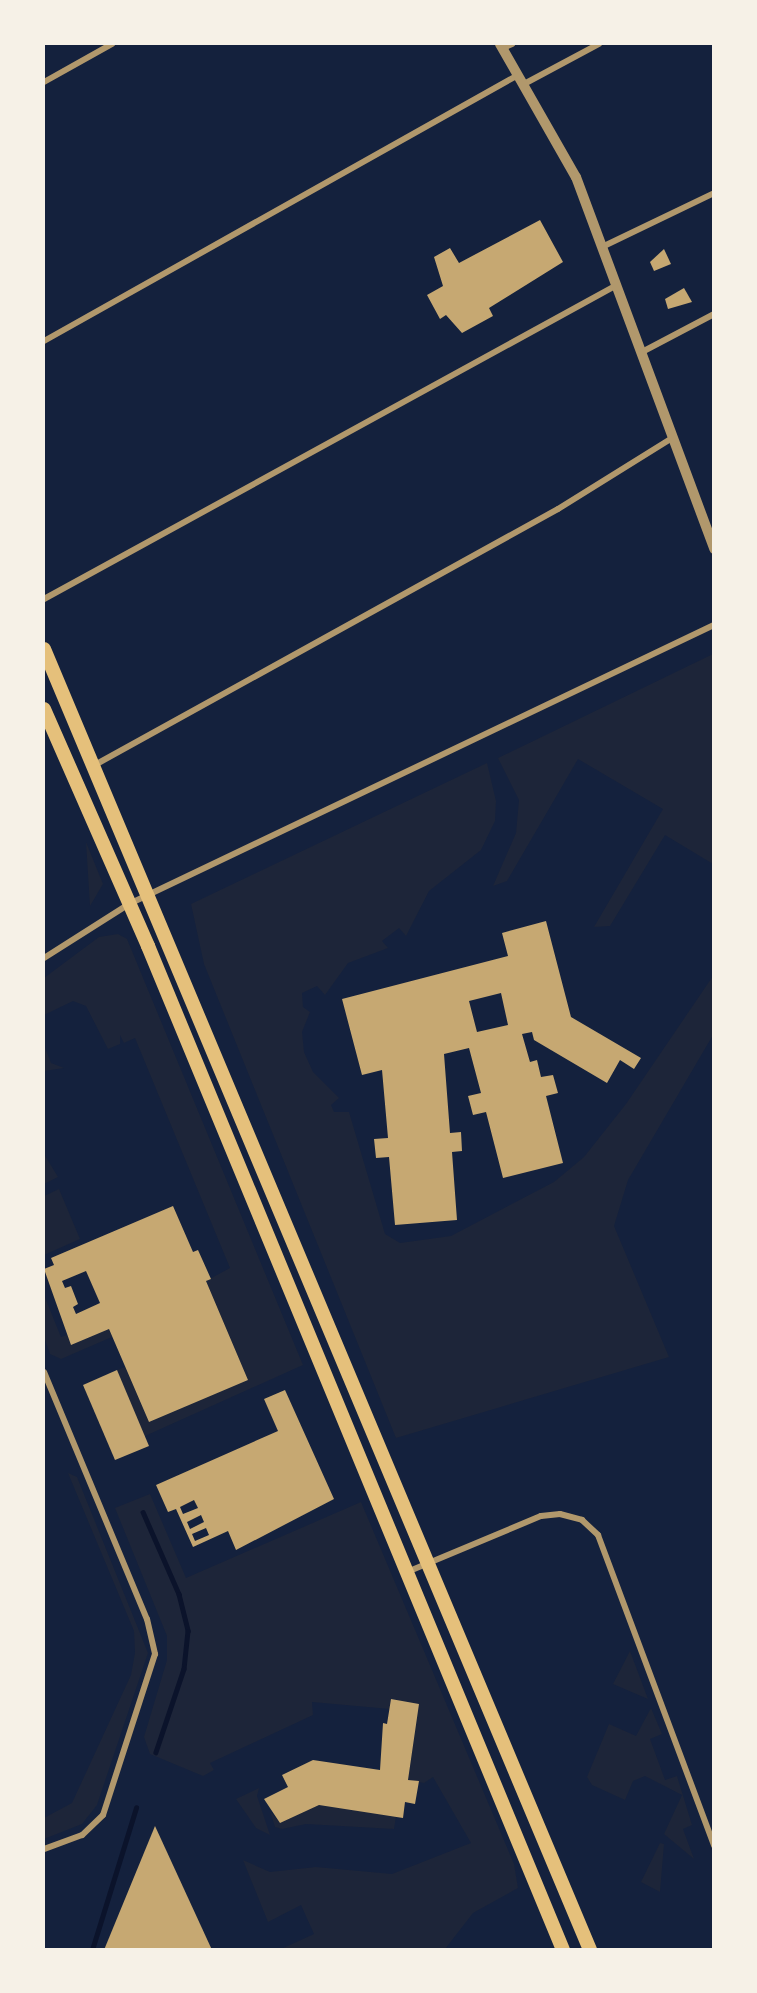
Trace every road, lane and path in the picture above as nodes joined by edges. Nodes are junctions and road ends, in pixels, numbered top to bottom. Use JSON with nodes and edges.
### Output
{"nodes":[{"id":1,"x":112,"y":44,"type":"edge"},
{"id":2,"x":599,"y":44,"type":"edge"},
{"id":3,"x":505,"y":45,"type":"edge"},
{"id":4,"x":521,"y":80,"type":"junction"},
{"id":5,"x":44,"y":82,"type":"edge"},
{"id":6,"x":714,"y":193,"type":"edge"},
{"id":7,"x":604,"y":246,"type":"junction"},
{"id":8,"x":618,"y":284,"type":"junction"},
{"id":9,"x":714,"y":314,"type":"edge"},
{"id":10,"x":44,"y":341,"type":"edge"},
{"id":11,"x":642,"y":352,"type":"junction"},
{"id":12,"x":672,"y":438,"type":"junction"},
{"id":13,"x":709,"y":525,"type":"edge"},
{"id":14,"x":714,"y":549,"type":"edge"},
{"id":15,"x":44,"y":599,"type":"edge"},
{"id":16,"x":714,"y":625,"type":"edge"},
{"id":17,"x":44,"y":649,"type":"edge"},
{"id":18,"x":44,"y":710,"type":"edge"},
{"id":19,"x":93,"y":766,"type":"junction"},
{"id":20,"x":151,"y":894,"type":"junction"},
{"id":21,"x":129,"y":904,"type":"junction"},
{"id":22,"x":44,"y":958,"type":"edge"},
{"id":23,"x":44,"y":1372,"type":"edge"},
{"id":24,"x":429,"y":1562,"type":"junction"},
{"id":25,"x":406,"y":1572,"type":"junction"},
{"id":26,"x":714,"y":1846,"type":"edge"},
{"id":27,"x":44,"y":1849,"type":"edge"},
{"id":28,"x":563,"y":1950,"type":"edge"},
{"id":29,"x":590,"y":1950,"type":"edge"}],
"edges":[{"from":1,"to":5,"type":"street"},
{"from":2,"to":4,"type":"street"},
{"from":3,"to":4,"type":"street"},
{"from":4,"to":7,"type":"street"},
{"from":4,"to":10,"type":"street"},
{"from":6,"to":7,"type":"street"},
{"from":7,"to":8,"type":"street"},
{"from":8,"to":11,"type":"street"},
{"from":8,"to":15,"type":"street"},
{"from":9,"to":11,"type":"street"},
{"from":11,"to":12,"type":"street"},
{"from":12,"to":13,"type":"street"},
{"from":12,"to":19,"type":"street"},
{"from":13,"to":14,"type":"street"},
{"from":16,"to":20,"type":"street"},
{"from":17,"to":19,"type":"main road"},
{"from":18,"to":21,"type":"main road"},
{"from":19,"to":20,"type":"main road"},
{"from":20,"to":21,"type":"street"},
{"from":20,"to":24,"type":"main road"},
{"from":21,"to":22,"type":"street"},
{"from":21,"to":25,"type":"main road"},
{"from":23,"to":27,"type":"street"},
{"from":24,"to":25,"type":"street"},
{"from":24,"to":26,"type":"street"},
{"from":24,"to":29,"type":"main road"},
{"from":25,"to":28,"type":"main road"}]}
